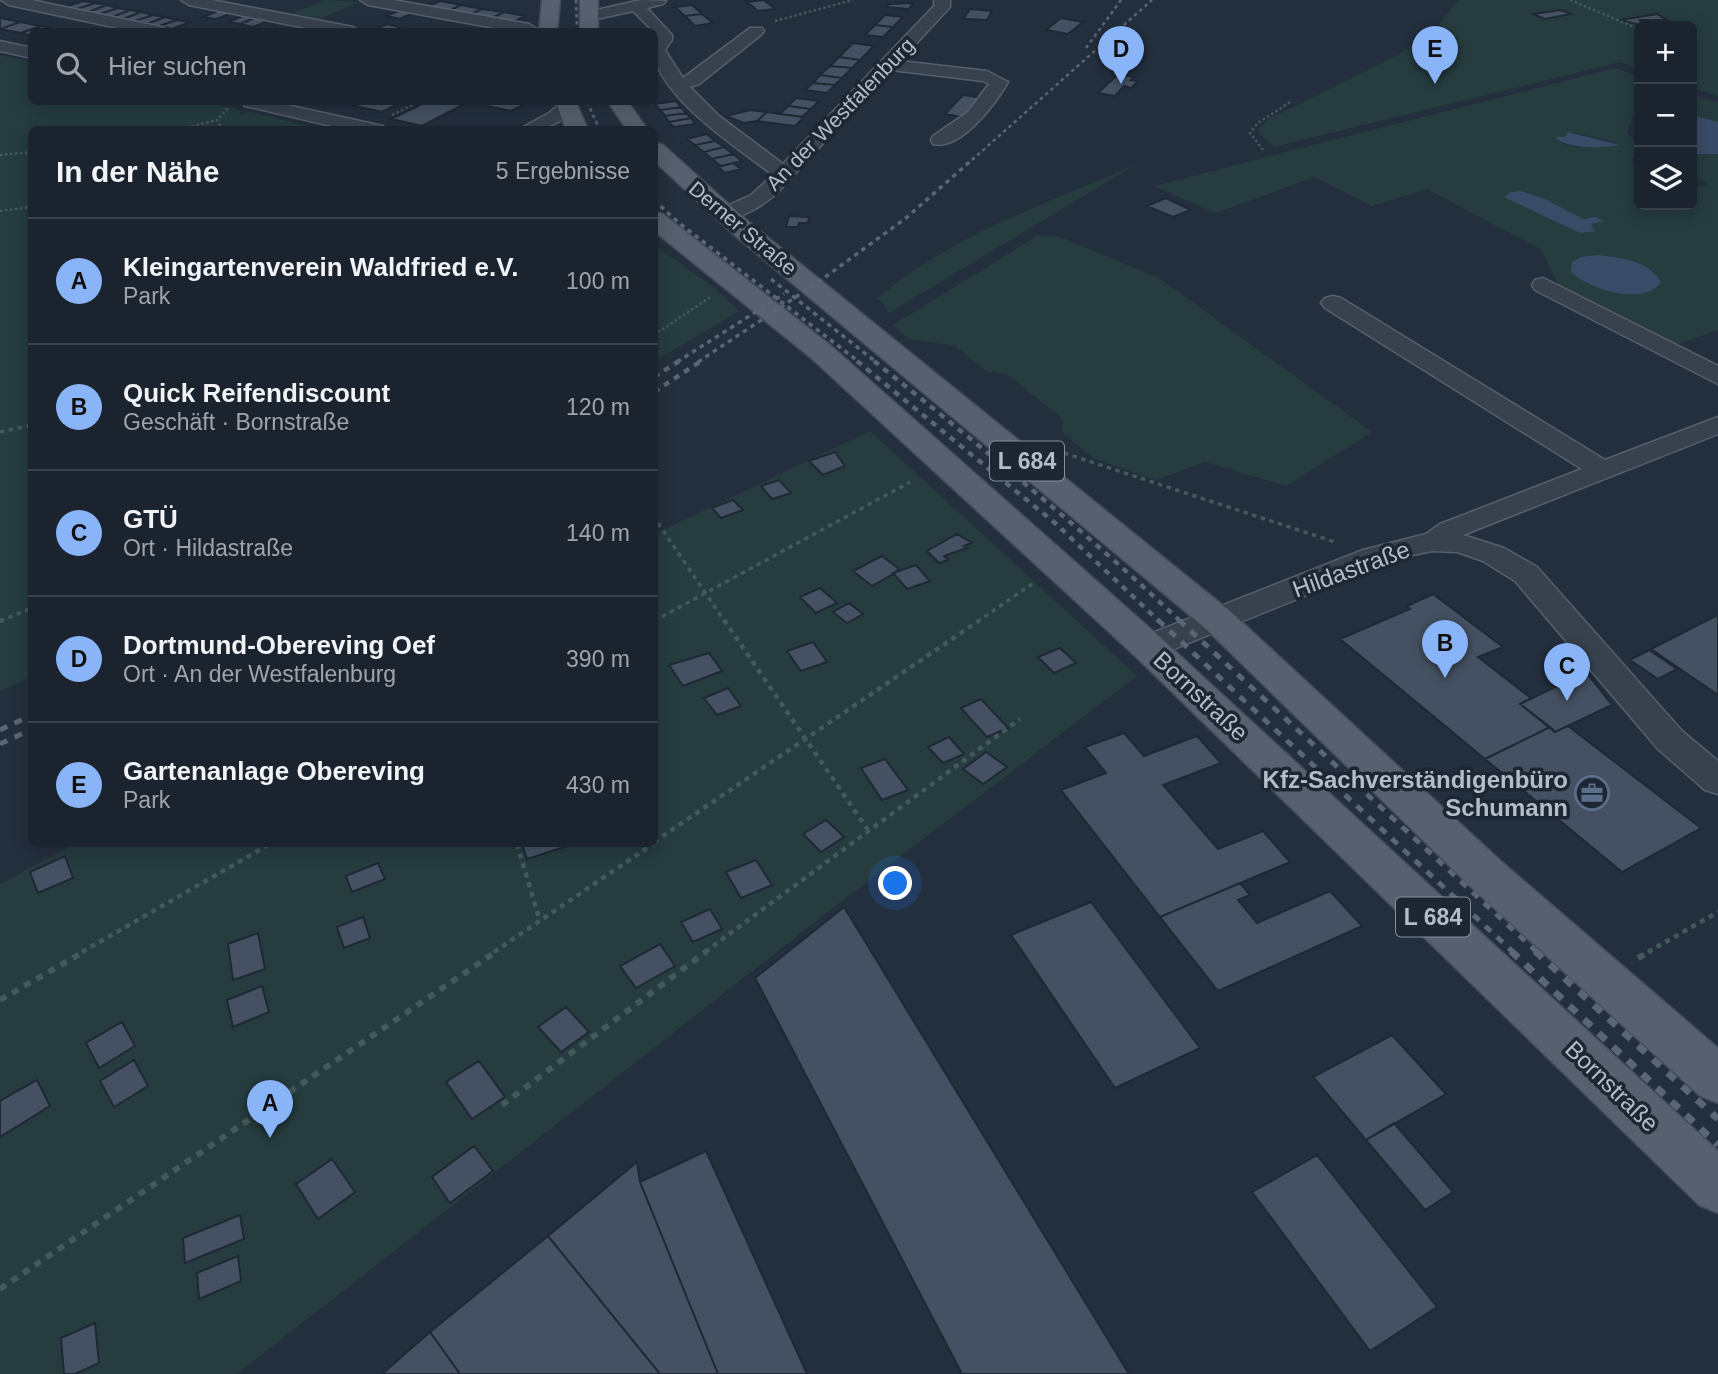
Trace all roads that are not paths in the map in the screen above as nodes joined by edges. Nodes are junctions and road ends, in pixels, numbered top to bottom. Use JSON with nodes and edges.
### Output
{"nodes":[{"id":1,"x":9,"y":0,"type":"edge"},
{"id":2,"x":189,"y":0,"type":"edge"},
{"id":3,"x":368,"y":0,"type":"edge"},
{"id":4,"x":551,"y":0,"type":"edge"},
{"id":5,"x":663,"y":0,"type":"edge"},
{"id":6,"x":942,"y":0,"type":"edge"},
{"id":7,"x":638,"y":6,"type":"junction"},
{"id":8,"x":589,"y":16,"type":"edge"},
{"id":9,"x":143,"y":28,"type":"edge"},
{"id":10,"x":332,"y":28,"type":"edge"},
{"id":11,"x":522,"y":28,"type":"edge"},
{"id":12,"x":548,"y":28,"type":"edge"},
{"id":13,"x":658,"y":28,"type":"edge"},
{"id":14,"x":658,"y":28,"type":"edge"},
{"id":15,"x":756,"y":31,"type":"road end"},
{"id":16,"x":0,"y":46,"type":"edge"},
{"id":17,"x":658,"y":49,"type":"edge"},
{"id":18,"x":28,"y":51,"type":"edge"},
{"id":19,"x":658,"y":51,"type":"edge"},
{"id":20,"x":888,"y":65,"type":"junction"},
{"id":21,"x":680,"y":84,"type":"junction"},
{"id":22,"x":264,"y":105,"type":"edge"},
{"id":23,"x":566,"y":105,"type":"edge"},
{"id":24,"x":567,"y":105,"type":"edge"},
{"id":25,"x":620,"y":105,"type":"edge"},
{"id":26,"x":358,"y":126,"type":"edge"},
{"id":27,"x":536,"y":126,"type":"edge"},
{"id":28,"x":575,"y":126,"type":"edge"},
{"id":29,"x":635,"y":126,"type":"edge"},
{"id":30,"x":940,"y":140,"type":"dead end"},
{"id":31,"x":658,"y":153,"type":"edge"},
{"id":32,"x":784,"y":174,"type":"junction"},
{"id":33,"x":725,"y":214,"type":"junction"},
{"id":34,"x":658,"y":222,"type":"edge"},
{"id":35,"x":1542,"y":285,"type":"dead end"},
{"id":36,"x":1332,"y":303,"type":"dead end"},
{"id":37,"x":796,"y":331,"type":"joint"},
{"id":38,"x":1718,"y":376,"type":"edge"},
{"id":39,"x":1718,"y":425,"type":"edge"},
{"id":40,"x":1604,"y":470,"type":"junction"},
{"id":41,"x":1434,"y":541,"type":"junction"},
{"id":42,"x":1218,"y":620,"type":"junction"},
{"id":43,"x":1148,"y":647,"type":"junction"},
{"id":44,"x":1718,"y":780,"type":"edge"},
{"id":45,"x":1718,"y":1080,"type":"edge"},
{"id":46,"x":1718,"y":1187,"type":"edge"}],
"edges":[{"from":1,"to":9,"type":"street"},
{"from":2,"to":10,"type":"street"},
{"from":3,"to":11,"type":"street"},
{"from":4,"to":12,"type":"main road"},
{"from":5,"to":7,"type":"street"},
{"from":6,"to":20,"type":"street","name":"An der Westfalenburg"},
{"from":7,"to":8,"type":"street"},
{"from":7,"to":13,"type":"street"},
{"from":14,"to":17,"type":"street"},
{"from":15,"to":21,"type":"street"},
{"from":16,"to":18,"type":"street"},
{"from":19,"to":21,"type":"street"},
{"from":20,"to":30,"type":"street"},
{"from":20,"to":32,"type":"street","name":"An der Westfalenburg"},
{"from":21,"to":32,"type":"street"},
{"from":22,"to":26,"type":"street"},
{"from":23,"to":27,"type":"street"},
{"from":24,"to":28,"type":"main road"},
{"from":25,"to":29,"type":"main road"},
{"from":31,"to":33,"type":"main road","name":"Derner Straße","number":"L 684"},
{"from":32,"to":33,"type":"street","name":"An der Westfalenburg"},
{"from":33,"to":42,"type":"main road","name":"Derner Straße","number":"L 684"},
{"from":34,"to":37,"type":"main road","name":"Derner Straße","number":"L 684"},
{"from":35,"to":38,"type":"street"},
{"from":36,"to":40,"type":"street"},
{"from":37,"to":43,"type":"main road","name":"Bornstraße","number":"L 684"},
{"from":39,"to":40,"type":"street"},
{"from":40,"to":41,"type":"street"},
{"from":41,"to":42,"type":"street","name":"Hildastraße"},
{"from":41,"to":44,"type":"street","name":"Hildastraße"},
{"from":42,"to":43,"type":"street","name":"Hildastraße"},
{"from":42,"to":45,"type":"main road","number":"L 684"},
{"from":43,"to":46,"type":"main road","name":"Bornstraße","number":"L 684"}]}
